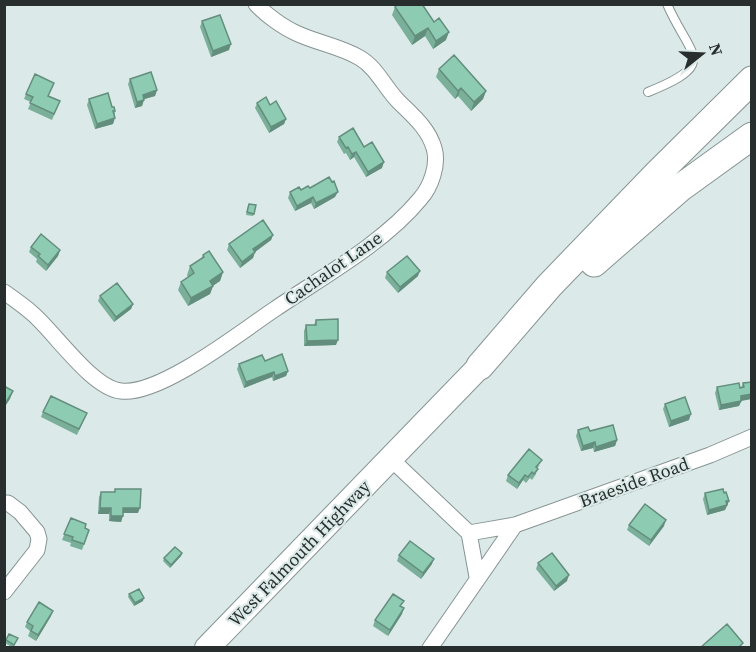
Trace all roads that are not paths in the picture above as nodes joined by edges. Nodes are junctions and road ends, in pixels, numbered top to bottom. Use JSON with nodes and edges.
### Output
{"nodes":[{"id":1,"x":255,"y":4,"type":"edge"},
{"id":2,"x":667,"y":4,"type":"edge"},
{"id":3,"x":752,"y":80,"type":"edge"},
{"id":4,"x":648,"y":93,"type":"dead end"},
{"id":5,"x":752,"y":136,"type":"edge"},
{"id":6,"x":4,"y":292,"type":"edge"},
{"id":7,"x":480,"y":366,"type":"junction"},
{"id":8,"x":752,"y":437,"type":"edge"},
{"id":9,"x":391,"y":459,"type":"junction"},
{"id":10,"x":9,"y":503,"type":"dead end"},
{"id":11,"x":515,"y":525,"type":"junction"},
{"id":12,"x":469,"y":533,"type":"junction"},
{"id":13,"x":477,"y":578,"type":"junction"},
{"id":14,"x":4,"y":592,"type":"edge"},
{"id":15,"x":207,"y":648,"type":"edge"},
{"id":16,"x":430,"y":648,"type":"edge"}],
"edges":[{"from":1,"to":6,"type":"street","name":"Cachalot Lane"},
{"from":2,"to":4,"type":"lane"},
{"from":3,"to":7,"type":"highway"},
{"from":5,"to":7,"type":"highway"},
{"from":7,"to":9,"type":"highway","name":"West Falmouth Highway"},
{"from":8,"to":11,"type":"street","name":"Braeside Road"},
{"from":9,"to":12,"type":"street"},
{"from":9,"to":15,"type":"highway","name":"West Falmouth Highway"},
{"from":10,"to":14,"type":"street"},
{"from":11,"to":12,"type":"street","name":"Braeside Road"},
{"from":11,"to":13,"type":"street"},
{"from":12,"to":13,"type":"street"},
{"from":13,"to":16,"type":"street"}]}
